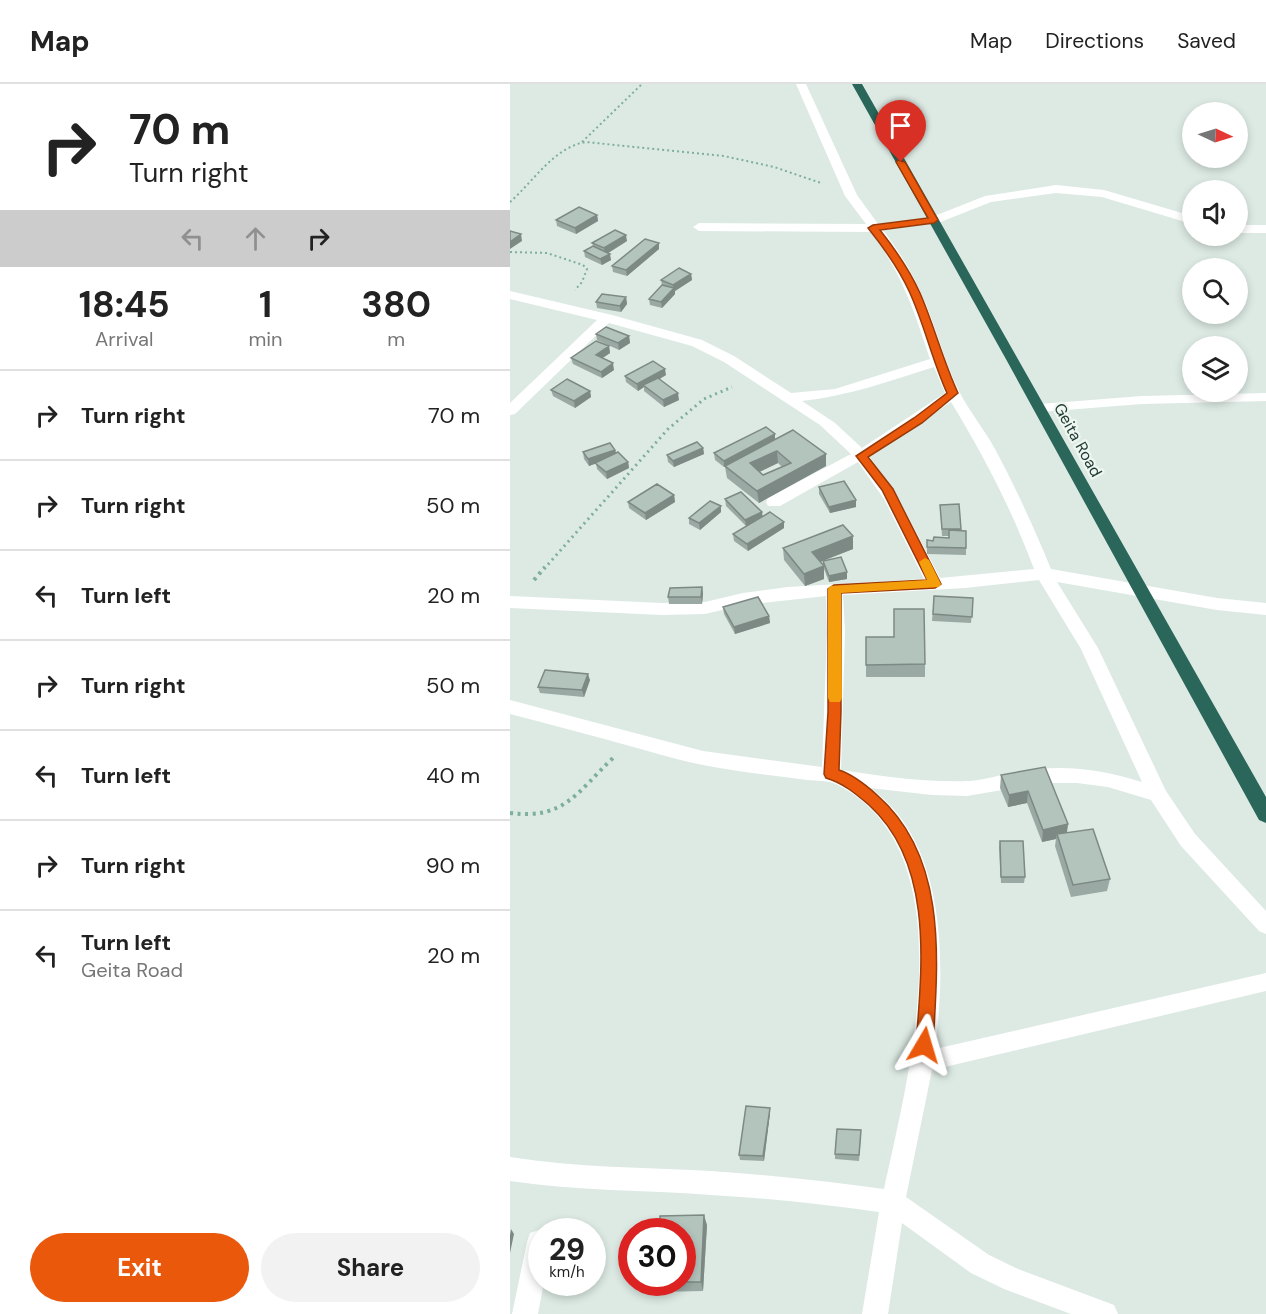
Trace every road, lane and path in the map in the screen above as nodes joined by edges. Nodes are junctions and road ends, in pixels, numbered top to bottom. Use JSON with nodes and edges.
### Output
{"nodes":[{"id":1,"x":642,"y":84,"type":"edge"},
{"id":2,"x":801,"y":84,"type":"edge"},
{"id":3,"x":857,"y":84,"type":"edge"},
{"id":4,"x":581,"y":143,"type":"junction"},
{"id":5,"x":851,"y":196,"type":"junction"},
{"id":6,"x":510,"y":202,"type":"edge"},
{"id":7,"x":1182,"y":217,"type":"edge"},
{"id":8,"x":934,"y":220,"type":"junction"},
{"id":9,"x":699,"y":227,"type":"dead end"},
{"id":10,"x":873,"y":228,"type":"junction"},
{"id":11,"x":1248,"y":229,"type":"edge"},
{"id":12,"x":1266,"y":229,"type":"edge"},
{"id":13,"x":510,"y":252,"type":"edge"},
{"id":14,"x":510,"y":295,"type":"edge"},
{"id":15,"x":558,"y":307,"type":"junction"},
{"id":16,"x":607,"y":318,"type":"junction"},
{"id":17,"x":938,"y":361,"type":"junction"},
{"id":18,"x":766,"y":384,"type":"junction"},
{"id":19,"x":952,"y":393,"type":"junction"},
{"id":20,"x":1266,"y":397,"type":"edge"},
{"id":21,"x":788,"y":398,"type":"junction"},
{"id":22,"x":1040,"y":408,"type":"junction"},
{"id":23,"x":510,"y":411,"type":"edge"},
{"id":24,"x":862,"y":456,"type":"junction"},
{"id":25,"x":774,"y":502,"type":"dead end"},
{"id":26,"x":1044,"y":574,"type":"junction"},
{"id":27,"x":935,"y":584,"type":"junction"},
{"id":28,"x":834,"y":589,"type":"junction"},
{"id":29,"x":1142,"y":592,"type":"junction"},
{"id":30,"x":512,"y":603,"type":"edge"},
{"id":31,"x":1266,"y":609,"type":"edge"},
{"id":32,"x":510,"y":707,"type":"edge"},
{"id":33,"x":638,"y":739,"type":"junction"},
{"id":34,"x":836,"y":775,"type":"junction"},
{"id":35,"x":1158,"y":795,"type":"junction"},
{"id":36,"x":510,"y":813,"type":"edge"},
{"id":37,"x":1266,"y":815,"type":"edge"},
{"id":38,"x":1266,"y":925,"type":"edge"},
{"id":39,"x":1266,"y":982,"type":"edge"},
{"id":40,"x":922,"y":1062,"type":"junction"},
{"id":41,"x":510,"y":1169,"type":"edge"},
{"id":42,"x":893,"y":1202,"type":"junction"},
{"id":43,"x":528,"y":1296,"type":"edge"},
{"id":44,"x":525,"y":1314,"type":"edge"},
{"id":45,"x":875,"y":1314,"type":"edge"},
{"id":46,"x":1105,"y":1314,"type":"edge"}],
"edges":[{"from":1,"to":4,"type":"path"},
{"from":2,"to":5,"type":"street"},
{"from":3,"to":8,"type":"highway","name":"Geita Road"},
{"from":4,"to":5,"type":"path"},
{"from":4,"to":6,"type":"path"},
{"from":5,"to":10,"type":"street"},
{"from":7,"to":8,"type":"street"},
{"from":8,"to":10,"type":"street"},
{"from":8,"to":22,"type":"highway","name":"Geita Road"},
{"from":9,"to":10,"type":"street"},
{"from":10,"to":17,"type":"street"},
{"from":11,"to":12,"type":"street"},
{"from":13,"to":15,"type":"path"},
{"from":14,"to":15,"type":"street"},
{"from":15,"to":16,"type":"street"},
{"from":16,"to":18,"type":"street"},
{"from":16,"to":23,"type":"street"},
{"from":17,"to":19,"type":"street"},
{"from":17,"to":21,"type":"street"},
{"from":18,"to":21,"type":"street"},
{"from":18,"to":30,"type":"path"},
{"from":19,"to":24,"type":"street"},
{"from":19,"to":26,"type":"street"},
{"from":20,"to":22,"type":"street"},
{"from":21,"to":24,"type":"street"},
{"from":22,"to":29,"type":"highway","name":"Geita Road"},
{"from":24,"to":25,"type":"street"},
{"from":24,"to":27,"type":"street"},
{"from":26,"to":27,"type":"street"},
{"from":26,"to":29,"type":"street"},
{"from":26,"to":35,"type":"street"},
{"from":27,"to":28,"type":"street"},
{"from":28,"to":30,"type":"street"},
{"from":28,"to":34,"type":"street"},
{"from":29,"to":31,"type":"street"},
{"from":29,"to":37,"type":"highway","name":"Geita Road"},
{"from":32,"to":33,"type":"street"},
{"from":33,"to":34,"type":"street"},
{"from":33,"to":36,"type":"path"},
{"from":34,"to":35,"type":"street"},
{"from":34,"to":40,"type":"street"},
{"from":35,"to":38,"type":"street"},
{"from":39,"to":40,"type":"street"},
{"from":40,"to":42,"type":"street"},
{"from":41,"to":42,"type":"street"},
{"from":42,"to":45,"type":"street"},
{"from":42,"to":46,"type":"street"},
{"from":43,"to":44,"type":"street"}]}
